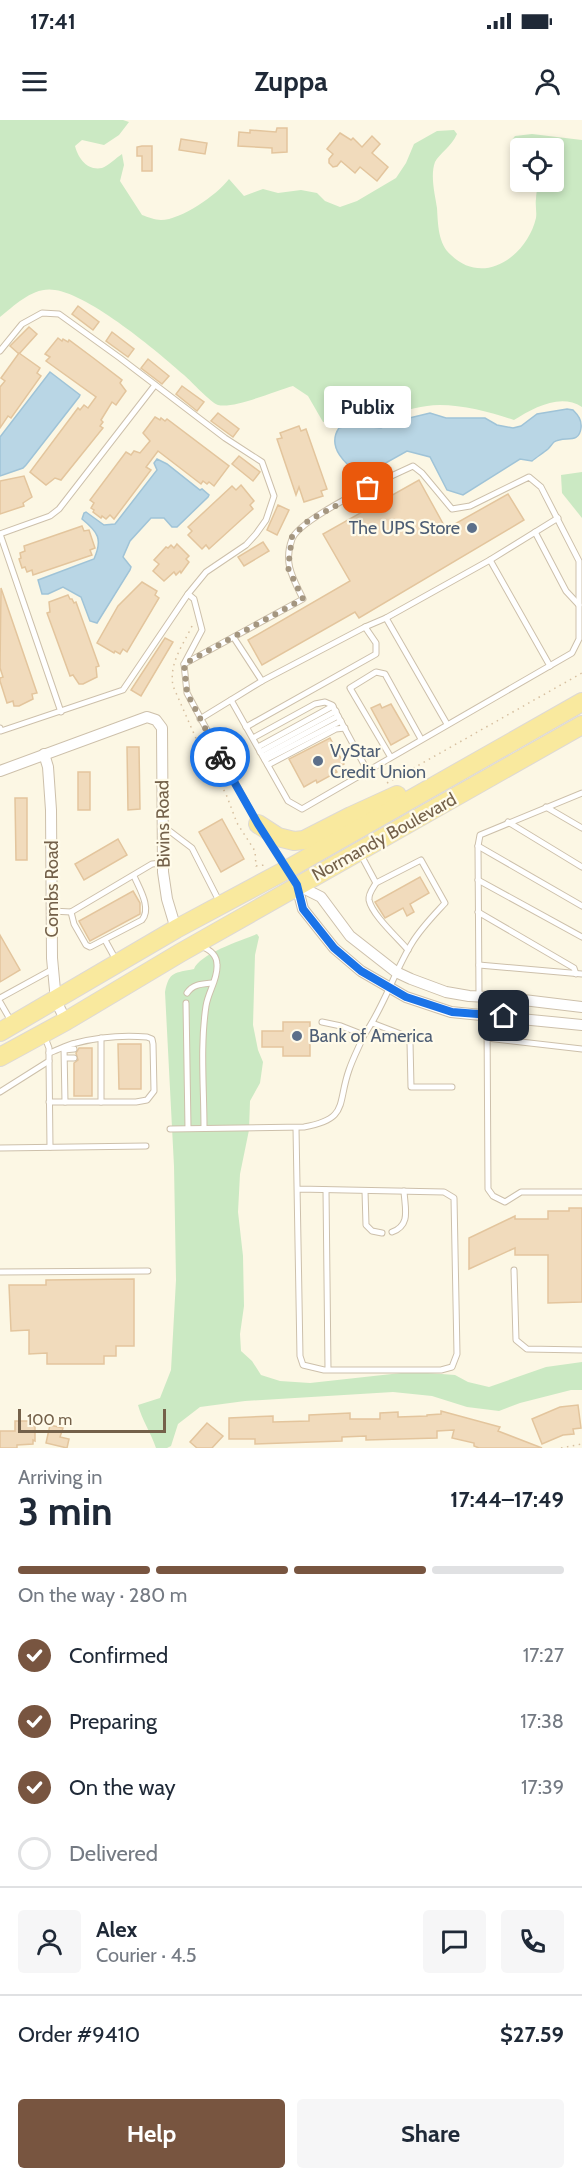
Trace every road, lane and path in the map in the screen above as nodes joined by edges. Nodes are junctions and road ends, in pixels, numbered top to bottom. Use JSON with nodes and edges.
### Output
{"nodes":[{"id":1,"x":0,"y":351,"type":"edge"},
{"id":2,"x":155,"y":385,"type":"junction"},
{"id":3,"x":558,"y":518,"type":"junction"},
{"id":4,"x":535,"y":532,"type":"junction"},
{"id":5,"x":490,"y":560,"type":"junction"},
{"id":6,"x":188,"y":594,"type":"junction"},
{"id":7,"x":579,"y":605,"type":"junction"},
{"id":8,"x":386,"y":618,"type":"junction"},
{"id":9,"x":192,"y":619,"type":"dead end"},
{"id":10,"x":365,"y":627,"type":"junction"},
{"id":11,"x":234,"y":638,"type":"junction"},
{"id":12,"x":184,"y":664,"type":"junction"},
{"id":13,"x":550,"y":666,"type":"junction"},
{"id":14,"x":582,"y":673,"type":"edge"},
{"id":15,"x":262,"y":681,"type":"junction"},
{"id":16,"x":231,"y":700,"type":"junction"},
{"id":17,"x":582,"y":702,"type":"edge"},
{"id":18,"x":61,"y":712,"type":"junction"},
{"id":19,"x":337,"y":713,"type":"junction"},
{"id":20,"x":200,"y":719,"type":"junction"},
{"id":21,"x":447,"y":724,"type":"junction"},
{"id":22,"x":582,"y":725,"type":"edge"},
{"id":23,"x":539,"y":726,"type":"junction"},
{"id":24,"x":246,"y":727,"type":"junction"},
{"id":25,"x":0,"y":728,"type":"edge"},
{"id":26,"x":345,"y":728,"type":"junction"},
{"id":27,"x":253,"y":738,"type":"junction"},
{"id":28,"x":421,"y":739,"type":"junction"},
{"id":29,"x":548,"y":744,"type":"junction"},
{"id":30,"x":44,"y":754,"type":"junction"},
{"id":31,"x":263,"y":756,"type":"junction"},
{"id":32,"x":390,"y":756,"type":"junction"},
{"id":33,"x":367,"y":770,"type":"junction"},
{"id":34,"x":0,"y":771,"type":"edge"},
{"id":35,"x":386,"y":784,"type":"dead end"},
{"id":36,"x":436,"y":785,"type":"junction"},
{"id":37,"x":582,"y":793,"type":"edge"},
{"id":38,"x":546,"y":807,"type":"junction"},
{"id":39,"x":508,"y":822,"type":"junction"},
{"id":40,"x":258,"y":824,"type":"junction"},
{"id":41,"x":163,"y":825,"type":"junction"},
{"id":42,"x":582,"y":828,"type":"edge"},
{"id":43,"x":478,"y":846,"type":"junction"},
{"id":44,"x":359,"y":851,"type":"junction"},
{"id":45,"x":163,"y":863,"type":"junction"},
{"id":46,"x":284,"y":863,"type":"junction"},
{"id":47,"x":582,"y":867,"type":"edge"},
{"id":48,"x":134,"y":876,"type":"junction"},
{"id":49,"x":478,"y":880,"type":"junction"},
{"id":50,"x":376,"y":883,"type":"junction"},
{"id":51,"x":297,"y":885,"type":"junction"},
{"id":52,"x":221,"y":905,"type":"junction"},
{"id":53,"x":582,"y":906,"type":"edge"},
{"id":54,"x":52,"y":911,"type":"junction"},
{"id":55,"x":71,"y":912,"type":"junction"},
{"id":56,"x":478,"y":912,"type":"junction"},
{"id":57,"x":176,"y":929,"type":"junction"},
{"id":58,"x":582,"y":937,"type":"edge"},
{"id":59,"x":105,"y":940,"type":"junction"},
{"id":60,"x":196,"y":944,"type":"junction"},
{"id":61,"x":408,"y":950,"type":"junction"},
{"id":62,"x":118,"y":964,"type":"junction"},
{"id":63,"x":479,"y":965,"type":"junction"},
{"id":64,"x":53,"y":969,"type":"junction"},
{"id":65,"x":396,"y":972,"type":"junction"},
{"id":66,"x":579,"y":974,"type":"edge"},
{"id":67,"x":212,"y":983,"type":"junction"},
{"id":68,"x":388,"y":987,"type":"junction"},
{"id":69,"x":187,"y":993,"type":"dead end"},
{"id":70,"x":479,"y":996,"type":"junction"},
{"id":71,"x":0,"y":1000,"type":"edge"},
{"id":72,"x":56,"y":1001,"type":"junction"},
{"id":73,"x":186,"y":1003,"type":"dead end"},
{"id":74,"x":582,"y":1007,"type":"edge"},
{"id":75,"x":487,"y":1014,"type":"junction"},
{"id":76,"x":66,"y":1021,"type":"junction"},
{"id":77,"x":322,"y":1022,"type":"dead end"},
{"id":78,"x":372,"y":1023,"type":"junction"},
{"id":79,"x":582,"y":1025,"type":"edge"},
{"id":80,"x":6,"y":1028,"type":"edge"},
{"id":81,"x":44,"y":1034,"type":"junction"},
{"id":82,"x":364,"y":1035,"type":"junction"},
{"id":83,"x":101,"y":1038,"type":"junction"},
{"id":84,"x":487,"y":1038,"type":"junction"},
{"id":85,"x":64,"y":1049,"type":"junction"},
{"id":86,"x":74,"y":1049,"type":"dead end"},
{"id":87,"x":582,"y":1049,"type":"edge"},
{"id":88,"x":92,"y":1050,"type":"dead end"},
{"id":89,"x":101,"y":1050,"type":"junction"},
{"id":90,"x":49,"y":1053,"type":"junction"},
{"id":91,"x":0,"y":1057,"type":"edge"},
{"id":92,"x":64,"y":1058,"type":"junction"},
{"id":93,"x":74,"y":1058,"type":"dead end"},
{"id":94,"x":92,"y":1058,"type":"dead end"},
{"id":95,"x":101,"y":1058,"type":"junction"},
{"id":96,"x":49,"y":1061,"type":"junction"},
{"id":97,"x":65,"y":1071,"type":"junction"},
{"id":98,"x":74,"y":1071,"type":"dead end"},
{"id":99,"x":92,"y":1071,"type":"dead end"},
{"id":100,"x":101,"y":1071,"type":"junction"},
{"id":101,"x":65,"y":1084,"type":"junction"},
{"id":102,"x":74,"y":1084,"type":"dead end"},
{"id":103,"x":92,"y":1084,"type":"dead end"},
{"id":104,"x":101,"y":1084,"type":"junction"},
{"id":105,"x":452,"y":1087,"type":"dead end"},
{"id":106,"x":0,"y":1092,"type":"edge"},
{"id":107,"x":65,"y":1092,"type":"junction"},
{"id":108,"x":74,"y":1092,"type":"dead end"},
{"id":109,"x":92,"y":1093,"type":"dead end"},
{"id":110,"x":101,"y":1093,"type":"junction"},
{"id":111,"x":49,"y":1102,"type":"junction"},
{"id":112,"x":65,"y":1102,"type":"junction"},
{"id":113,"x":101,"y":1102,"type":"junction"},
{"id":114,"x":188,"y":1128,"type":"junction"},
{"id":115,"x":204,"y":1128,"type":"junction"},
{"id":116,"x":296,"y":1128,"type":"junction"},
{"id":117,"x":170,"y":1129,"type":"dead end"},
{"id":118,"x":146,"y":1146,"type":"dead end"},
{"id":119,"x":50,"y":1147,"type":"junction"},
{"id":120,"x":0,"y":1148,"type":"edge"},
{"id":121,"x":298,"y":1189,"type":"junction"},
{"id":122,"x":326,"y":1190,"type":"junction"},
{"id":123,"x":365,"y":1191,"type":"junction"},
{"id":124,"x":404,"y":1191,"type":"junction"},
{"id":125,"x":582,"y":1192,"type":"edge"},
{"id":126,"x":392,"y":1232,"type":"dead end"},
{"id":127,"x":382,"y":1233,"type":"dead end"},
{"id":128,"x":514,"y":1270,"type":"dead end"},
{"id":129,"x":148,"y":1271,"type":"dead end"},
{"id":130,"x":0,"y":1272,"type":"edge"},
{"id":131,"x":582,"y":1350,"type":"edge"},
{"id":132,"x":328,"y":1370,"type":"junction"},
{"id":133,"x":582,"y":1444,"type":"edge"},
{"id":134,"x":561,"y":1448,"type":"edge"}],
"edges":[{"from":1,"to":2,"type":"lane"},
{"from":2,"to":6,"type":"lane"},
{"from":2,"to":18,"type":"lane"},
{"from":3,"to":4,"type":"lane"},
{"from":3,"to":7,"type":"lane"},
{"from":3,"to":11,"type":"lane"},
{"from":4,"to":5,"type":"lane"},
{"from":4,"to":7,"type":"lane"},
{"from":5,"to":8,"type":"lane"},
{"from":5,"to":13,"type":"lane"},
{"from":6,"to":12,"type":"lane"},
{"from":6,"to":18,"type":"lane"},
{"from":7,"to":13,"type":"lane"},
{"from":8,"to":10,"type":"lane"},
{"from":8,"to":21,"type":"lane"},
{"from":9,"to":46,"type":"path"},
{"from":10,"to":15,"type":"lane"},
{"from":10,"to":24,"type":"lane"},
{"from":11,"to":12,"type":"lane"},
{"from":11,"to":15,"type":"lane"},
{"from":12,"to":20,"type":"lane"},
{"from":13,"to":21,"type":"lane"},
{"from":14,"to":35,"type":"path"},
{"from":15,"to":16,"type":"lane"},
{"from":16,"to":20,"type":"lane"},
{"from":16,"to":24,"type":"lane"},
{"from":17,"to":23,"type":"main road","name":"Normandy Boulevard"},
{"from":18,"to":25,"type":"lane"},
{"from":19,"to":26,"type":"lane"},
{"from":19,"to":27,"type":"lane"},
{"from":19,"to":31,"type":"lane"},
{"from":19,"to":31,"type":"lane"},
{"from":20,"to":40,"type":"lane"},
{"from":21,"to":28,"type":"lane"},
{"from":22,"to":29,"type":"main road","name":"Normandy Boulevard"},
{"from":23,"to":29,"type":"main road"},
{"from":23,"to":36,"type":"main road","name":"Normandy Boulevard"},
{"from":24,"to":27,"type":"lane"},
{"from":26,"to":31,"type":"lane"},
{"from":26,"to":33,"type":"lane"},
{"from":27,"to":31,"type":"lane"},
{"from":28,"to":32,"type":"lane"},
{"from":28,"to":32,"type":"lane"},
{"from":29,"to":44,"type":"main road","name":"Normandy Boulevard"},
{"from":30,"to":34,"type":"street"},
{"from":30,"to":41,"type":"street","name":"Bivins Road"},
{"from":30,"to":54,"type":"street","name":"Combs Road"},
{"from":31,"to":33,"type":"lane"},
{"from":32,"to":33,"type":"lane"},
{"from":36,"to":40,"type":"main road"},
{"from":36,"to":46,"type":"main road","name":"Normandy Boulevard"},
{"from":37,"to":38,"type":"lane"},
{"from":38,"to":39,"type":"lane"},
{"from":38,"to":42,"type":"lane"},
{"from":39,"to":43,"type":"lane"},
{"from":39,"to":47,"type":"lane"},
{"from":40,"to":46,"type":"lane"},
{"from":41,"to":45,"type":"street","name":"Bivins Road"},
{"from":41,"to":52,"type":"lane"},
{"from":43,"to":49,"type":"lane"},
{"from":43,"to":53,"type":"lane"},
{"from":44,"to":50,"type":"lane"},
{"from":44,"to":51,"type":"main road","name":"Normandy Boulevard"},
{"from":45,"to":48,"type":"lane"},
{"from":45,"to":57,"type":"street","name":"Bivins Road"},
{"from":46,"to":51,"type":"street"},
{"from":46,"to":52,"type":"main road","name":"Normandy Boulevard"},
{"from":48,"to":55,"type":"lane"},
{"from":48,"to":59,"type":"lane"},
{"from":49,"to":56,"type":"lane"},
{"from":49,"to":58,"type":"lane"},
{"from":50,"to":61,"type":"lane"},
{"from":50,"to":61,"type":"lane"},
{"from":51,"to":60,"type":"main road","name":"Normandy Boulevard"},
{"from":51,"to":65,"type":"street"},
{"from":51,"to":68,"type":"street"},
{"from":52,"to":57,"type":"main road","name":"Normandy Boulevard"},
{"from":54,"to":55,"type":"lane"},
{"from":54,"to":64,"type":"street","name":"Combs Road"},
{"from":55,"to":59,"type":"lane"},
{"from":56,"to":63,"type":"lane"},
{"from":56,"to":66,"type":"lane"},
{"from":57,"to":62,"type":"main road","name":"Normandy Boulevard"},
{"from":59,"to":62,"type":"lane"},
{"from":60,"to":67,"type":"lane"},
{"from":60,"to":76,"type":"main road","name":"Normandy Boulevard"},
{"from":61,"to":65,"type":"lane"},
{"from":62,"to":72,"type":"main road","name":"Normandy Boulevard"},
{"from":63,"to":66,"type":"lane"},
{"from":63,"to":70,"type":"lane"},
{"from":64,"to":71,"type":"lane"},
{"from":64,"to":72,"type":"street","name":"Combs Road"},
{"from":65,"to":68,"type":"lane"},
{"from":65,"to":70,"type":"street"},
{"from":67,"to":69,"type":"lane"},
{"from":67,"to":115,"type":"lane"},
{"from":68,"to":75,"type":"street"},
{"from":68,"to":78,"type":"lane"},
{"from":70,"to":74,"type":"street"},
{"from":71,"to":80,"type":"lane"},
{"from":72,"to":76,"type":"street","name":"Combs Road"},
{"from":72,"to":80,"type":"main road","name":"Normandy Boulevard"},
{"from":73,"to":114,"type":"lane"},
{"from":75,"to":79,"type":"street"},
{"from":75,"to":84,"type":"lane"},
{"from":76,"to":81,"type":"main road","name":"Normandy Boulevard"},
{"from":77,"to":82,"type":"lane"},
{"from":78,"to":82,"type":"lane"},
{"from":78,"to":105,"type":"lane"},
{"from":81,"to":90,"type":"lane"},
{"from":81,"to":91,"type":"main road","name":"Normandy Boulevard"},
{"from":82,"to":116,"type":"lane"},
{"from":83,"to":85,"type":"lane"},
{"from":83,"to":89,"type":"lane"},
{"from":83,"to":113,"type":"lane"},
{"from":84,"to":87,"type":"lane"},
{"from":84,"to":125,"type":"lane"},
{"from":85,"to":86,"type":"lane"},
{"from":85,"to":90,"type":"lane"},
{"from":85,"to":92,"type":"lane"},
{"from":88,"to":89,"type":"lane"},
{"from":89,"to":95,"type":"lane"},
{"from":90,"to":96,"type":"lane"},
{"from":92,"to":93,"type":"lane"},
{"from":92,"to":97,"type":"lane"},
{"from":94,"to":95,"type":"lane"},
{"from":95,"to":100,"type":"lane"},
{"from":96,"to":106,"type":"lane"},
{"from":96,"to":111,"type":"lane"},
{"from":97,"to":98,"type":"lane"},
{"from":97,"to":101,"type":"lane"},
{"from":99,"to":100,"type":"lane"},
{"from":100,"to":104,"type":"lane"},
{"from":101,"to":102,"type":"lane"},
{"from":101,"to":107,"type":"lane"},
{"from":103,"to":104,"type":"lane"},
{"from":104,"to":110,"type":"lane"},
{"from":107,"to":108,"type":"lane"},
{"from":107,"to":112,"type":"lane"},
{"from":109,"to":110,"type":"lane"},
{"from":110,"to":113,"type":"lane"},
{"from":111,"to":112,"type":"lane"},
{"from":111,"to":119,"type":"lane"},
{"from":112,"to":113,"type":"lane"},
{"from":114,"to":115,"type":"lane"},
{"from":114,"to":117,"type":"lane"},
{"from":115,"to":116,"type":"lane"},
{"from":116,"to":121,"type":"lane"},
{"from":118,"to":119,"type":"lane"},
{"from":119,"to":120,"type":"lane"},
{"from":121,"to":122,"type":"lane"},
{"from":121,"to":132,"type":"lane"},
{"from":122,"to":123,"type":"lane"},
{"from":122,"to":132,"type":"lane"},
{"from":123,"to":124,"type":"lane"},
{"from":123,"to":127,"type":"lane"},
{"from":124,"to":126,"type":"lane"},
{"from":124,"to":132,"type":"lane"},
{"from":128,"to":131,"type":"lane"},
{"from":129,"to":130,"type":"lane"},
{"from":133,"to":134,"type":"path"}]}
